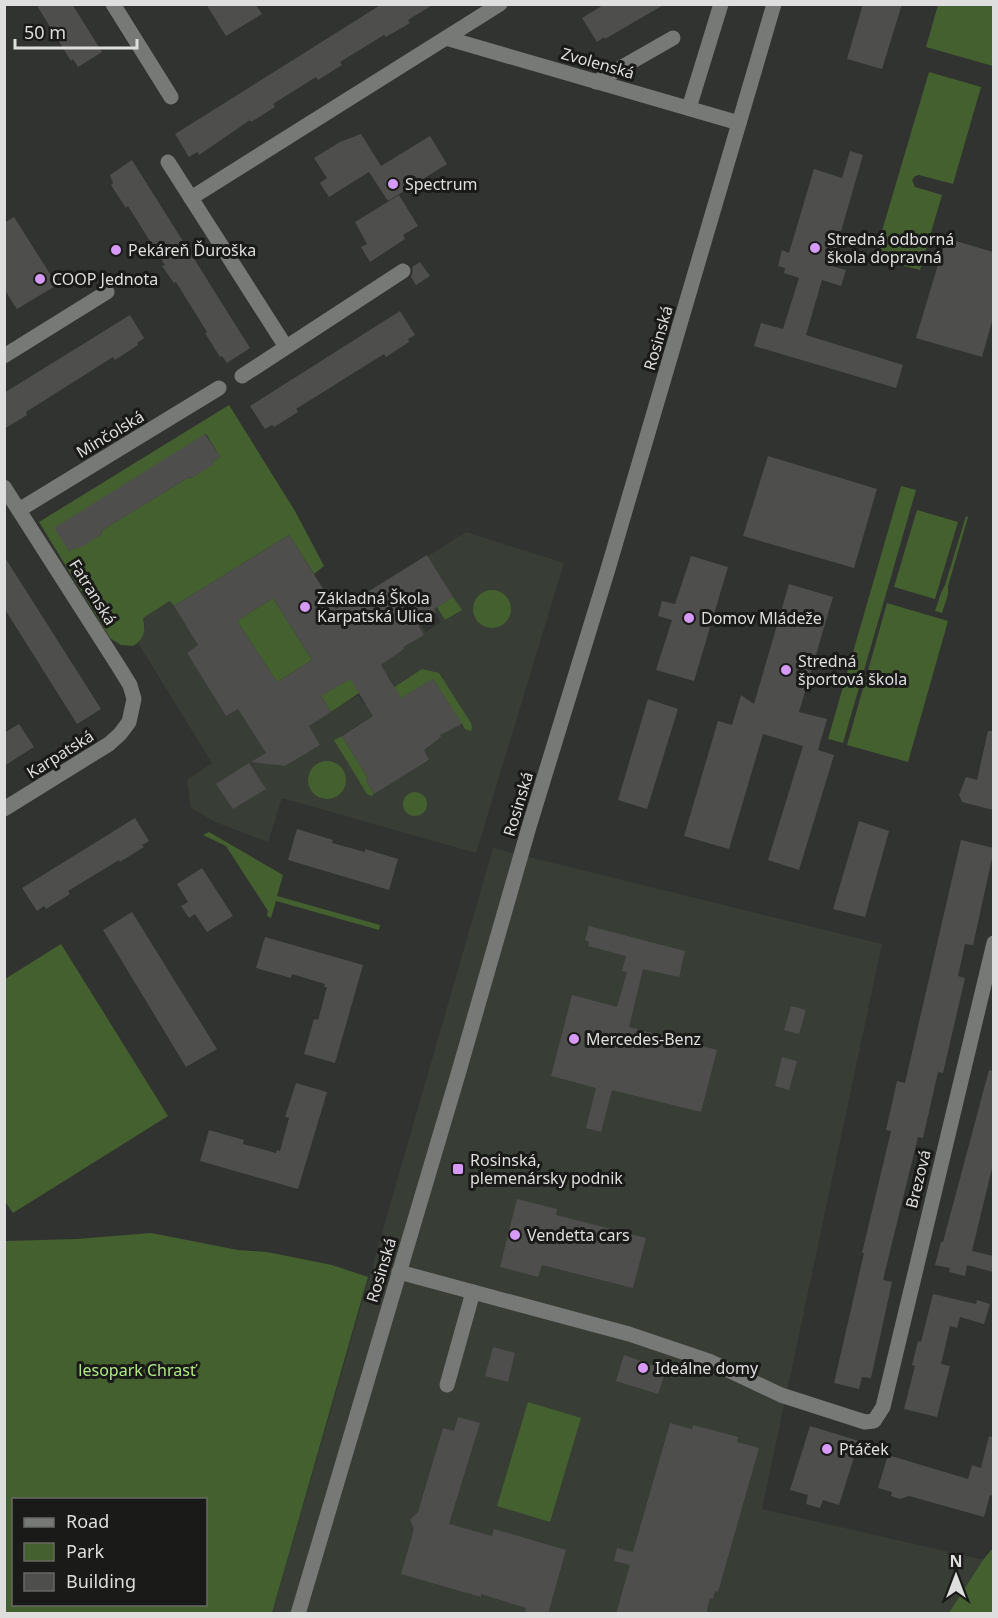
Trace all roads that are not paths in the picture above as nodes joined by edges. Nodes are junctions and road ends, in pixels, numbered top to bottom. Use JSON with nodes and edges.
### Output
{"nodes":[{"id":1,"x":113,"y":4,"type":"edge"},
{"id":2,"x":500,"y":4,"type":"edge"},
{"id":3,"x":774,"y":4,"type":"edge"},
{"id":4,"x":718,"y":5,"type":"edge"},
{"id":5,"x":446,"y":38,"type":"junction"},
{"id":6,"x":673,"y":38,"type":"dead end"},
{"id":7,"x":596,"y":82,"type":"junction"},
{"id":8,"x":171,"y":97,"type":"dead end"},
{"id":9,"x":689,"y":108,"type":"junction"},
{"id":10,"x":739,"y":123,"type":"junction"},
{"id":11,"x":168,"y":162,"type":"dead end"},
{"id":12,"x":191,"y":198,"type":"junction"},
{"id":13,"x":403,"y":271,"type":"dead end"},
{"id":14,"x":107,"y":292,"type":"dead end"},
{"id":15,"x":286,"y":347,"type":"junction"},
{"id":16,"x":4,"y":356,"type":"edge"},
{"id":17,"x":242,"y":376,"type":"dead end"},
{"id":18,"x":219,"y":388,"type":"dead end"},
{"id":19,"x":4,"y":487,"type":"edge"},
{"id":20,"x":19,"y":510,"type":"junction"},
{"id":21,"x":129,"y":722,"type":"joint"},
{"id":22,"x":4,"y":809,"type":"edge"},
{"id":23,"x":993,"y":943,"type":"edge"},
{"id":24,"x":399,"y":1272,"type":"junction"},
{"id":25,"x":473,"y":1292,"type":"junction"},
{"id":26,"x":447,"y":1385,"type":"dead end"},
{"id":27,"x":298,"y":1614,"type":"edge"}],
"edges":[{"from":1,"to":8,"type":"street"},
{"from":2,"to":5,"type":"street"},
{"from":3,"to":10,"type":"street","name":"Rosinská"},
{"from":4,"to":9,"type":"street"},
{"from":5,"to":7,"type":"street","name":"Zvolenská"},
{"from":5,"to":12,"type":"street"},
{"from":6,"to":7,"type":"street"},
{"from":7,"to":9,"type":"street","name":"Zvolenská"},
{"from":9,"to":10,"type":"street","name":"Zvolenská"},
{"from":10,"to":24,"type":"street","name":"Rosinská"},
{"from":11,"to":12,"type":"street"},
{"from":12,"to":15,"type":"street"},
{"from":13,"to":15,"type":"street"},
{"from":14,"to":16,"type":"street"},
{"from":15,"to":17,"type":"street"},
{"from":18,"to":20,"type":"street","name":"Minčolská"},
{"from":19,"to":20,"type":"street","name":"Fatranská"},
{"from":20,"to":21,"type":"street","name":"Fatranská"},
{"from":21,"to":22,"type":"street","name":"Karpatská"},
{"from":23,"to":25,"type":"street","name":"Brezová"},
{"from":24,"to":25,"type":"street"},
{"from":24,"to":27,"type":"street","name":"Rosinská"},
{"from":25,"to":26,"type":"street"}]}
